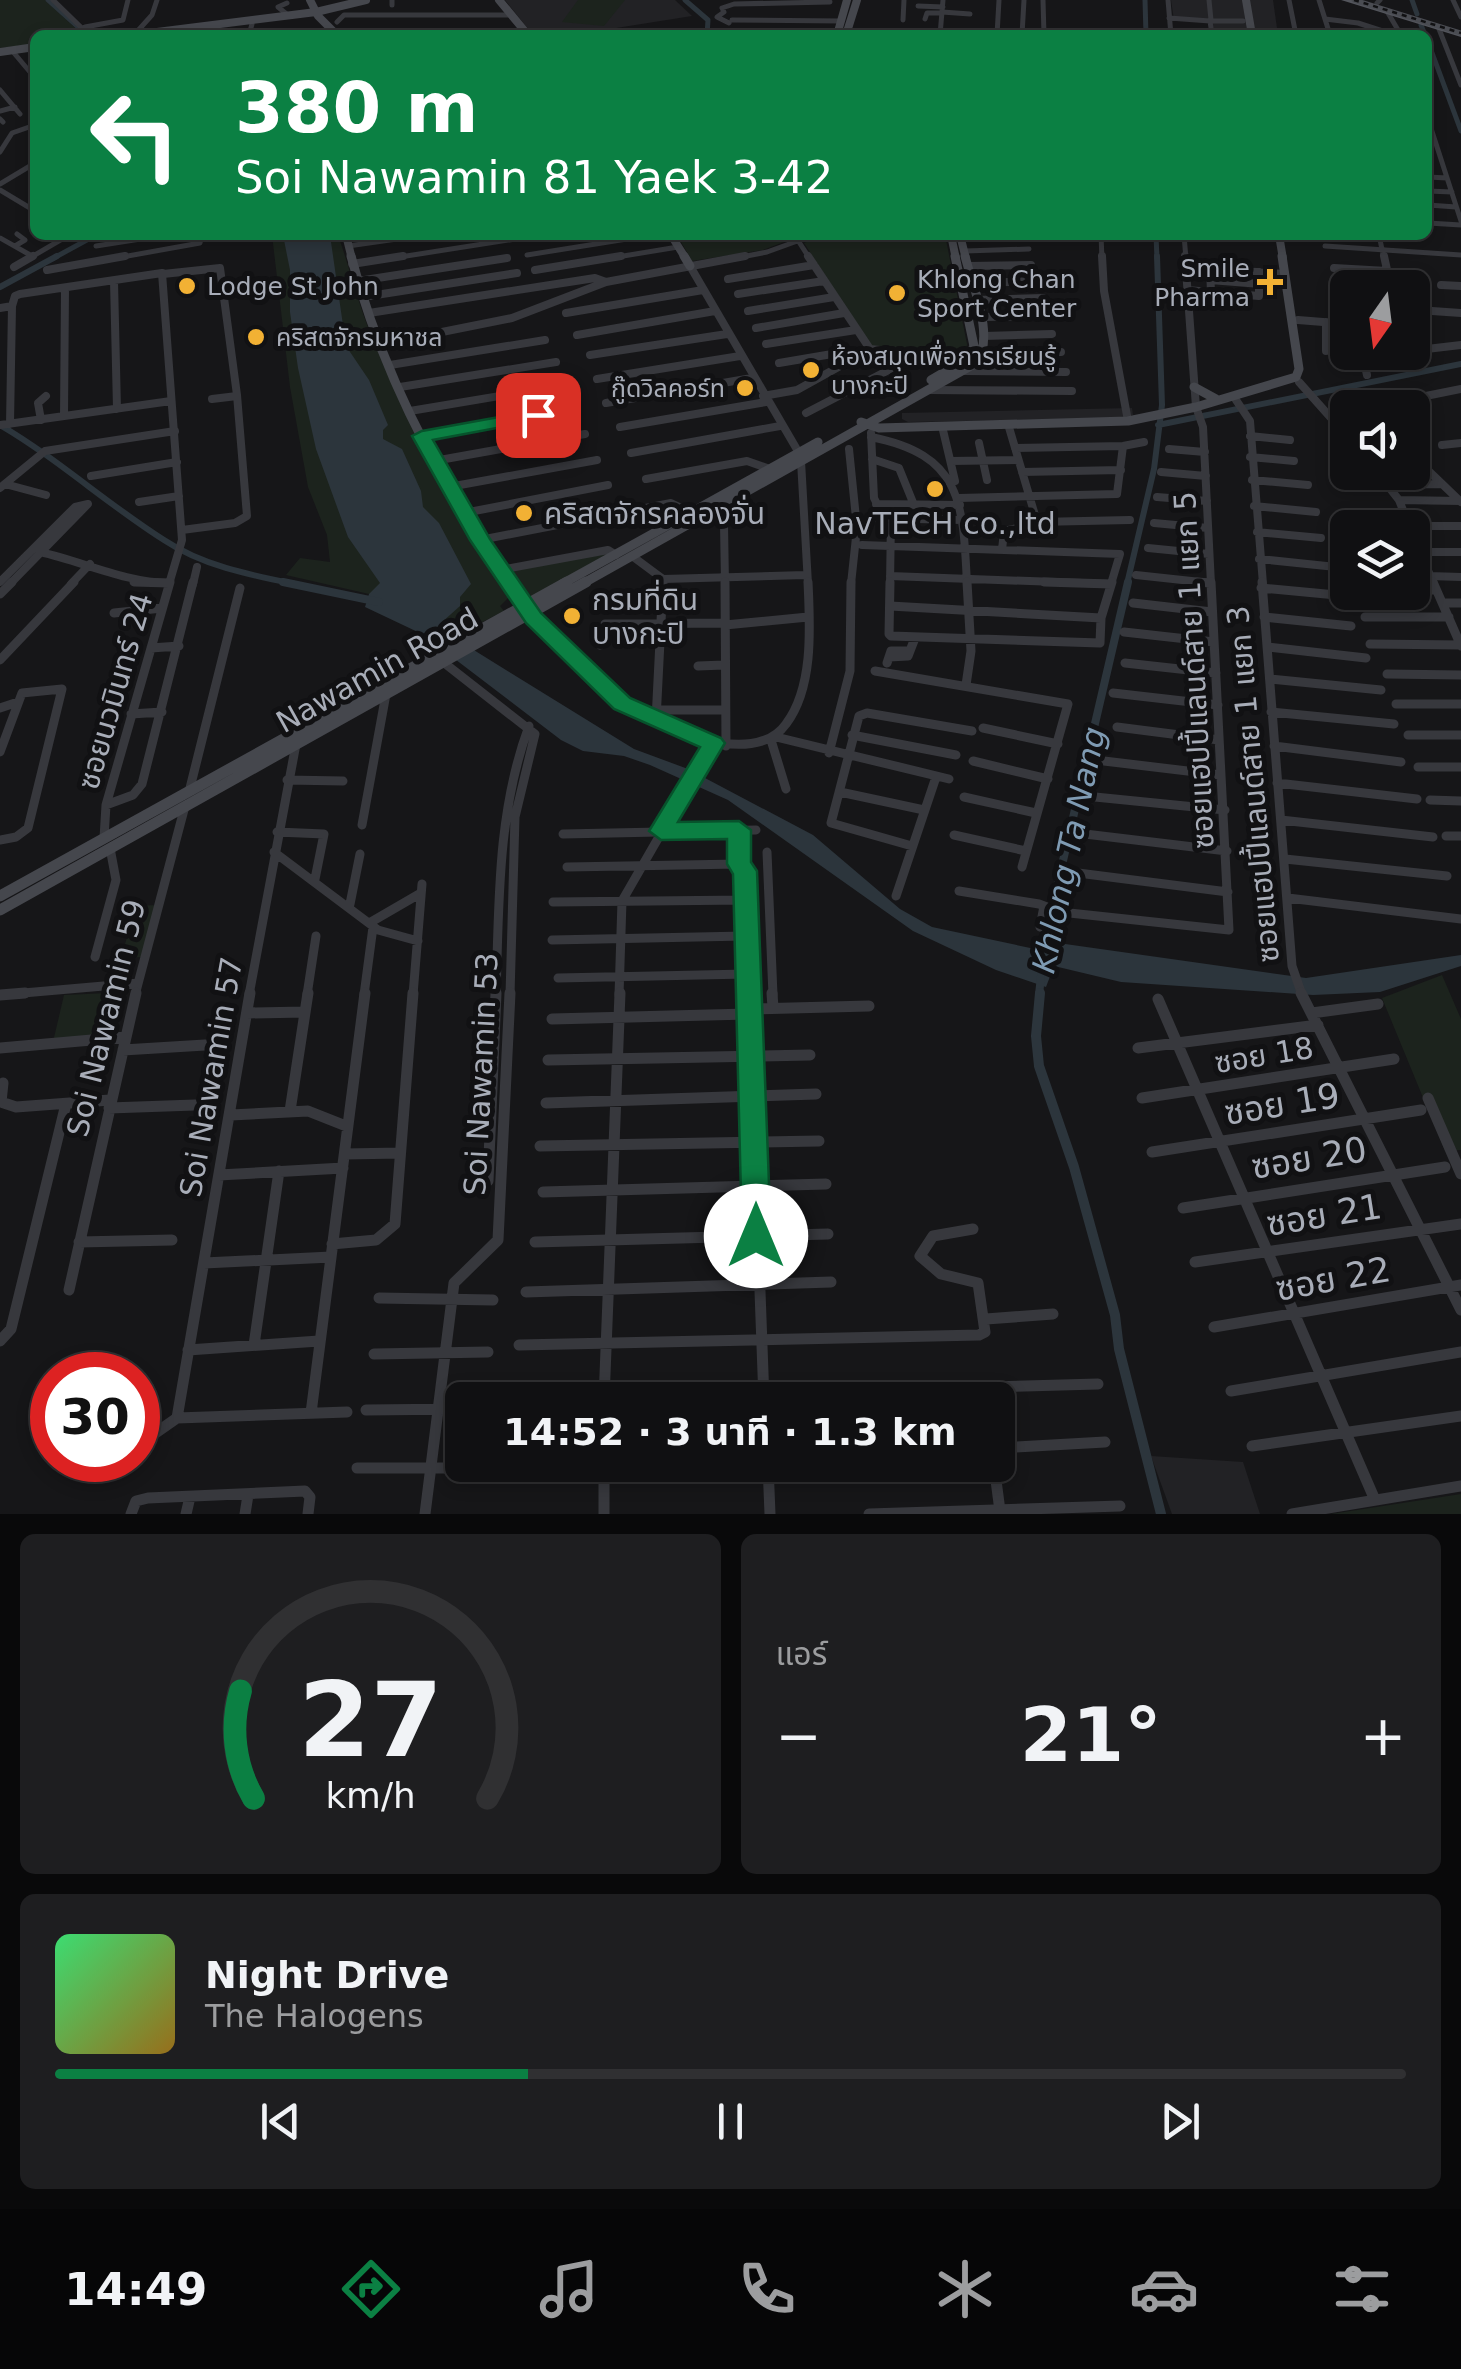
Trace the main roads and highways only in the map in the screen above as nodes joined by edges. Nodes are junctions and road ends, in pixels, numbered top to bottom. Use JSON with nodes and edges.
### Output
{"nodes":[{"id":1,"x":366,"y":0,"type":"edge"},
{"id":2,"x":377,"y":0,"type":"edge"},
{"id":3,"x":499,"y":0,"type":"edge"},
{"id":4,"x":847,"y":0,"type":"edge"},
{"id":5,"x":857,"y":0,"type":"edge"},
{"id":6,"x":1243,"y":0,"type":"edge"},
{"id":7,"x":1348,"y":0,"type":"edge"},
{"id":8,"x":1371,"y":1,"type":"edge"},
{"id":9,"x":317,"y":7,"type":"edge"},
{"id":10,"x":291,"y":17,"type":"junction"},
{"id":11,"x":1409,"y":17,"type":"junction"},
{"id":12,"x":333,"y":26,"type":"junction"},
{"id":13,"x":1435,"y":27,"type":"junction"},
{"id":14,"x":164,"y":30,"type":"edge"},
{"id":15,"x":222,"y":30,"type":"edge"},
{"id":16,"x":337,"y":30,"type":"edge"},
{"id":17,"x":337,"y":30,"type":"edge"},
{"id":18,"x":524,"y":30,"type":"edge"},
{"id":19,"x":839,"y":30,"type":"edge"},
{"id":20,"x":848,"y":30,"type":"edge"},
{"id":21,"x":1246,"y":30,"type":"edge"},
{"id":22,"x":1247,"y":30,"type":"edge"},
{"id":23,"x":1461,"y":33,"type":"edge"},
{"id":24,"x":30,"y":50,"type":"edge"},
{"id":25,"x":30,"y":50,"type":"edge"},
{"id":26,"x":0,"y":53,"type":"edge"},
{"id":27,"x":347,"y":240,"type":"edge"},
{"id":28,"x":674,"y":240,"type":"edge"},
{"id":29,"x":958,"y":240,"type":"edge"},
{"id":30,"x":959,"y":240,"type":"edge"},
{"id":31,"x":1282,"y":240,"type":"edge"},
{"id":32,"x":690,"y":266,"type":"road end"},
{"id":33,"x":1290,"y":288,"type":"junction"},
{"id":34,"x":1297,"y":380,"type":"junction"},
{"id":35,"x":1194,"y":386,"type":"road end"},
{"id":36,"x":1234,"y":398,"type":"junction"},
{"id":37,"x":1219,"y":399,"type":"junction"},
{"id":38,"x":1199,"y":407,"type":"junction"},
{"id":39,"x":893,"y":408,"type":"junction"},
{"id":40,"x":907,"y":425,"type":"junction"},
{"id":41,"x":867,"y":426,"type":"junction"},
{"id":42,"x":800,"y":457,"type":"junction"},
{"id":43,"x":528,"y":609,"type":"junction"},
{"id":44,"x":445,"y":657,"type":"junction"},
{"id":45,"x":108,"y":843,"type":"junction"},
{"id":46,"x":0,"y":896,"type":"edge"},
{"id":47,"x":0,"y":910,"type":"edge"}],
"edges":[{"from":1,"to":9,"type":"main road"},
{"from":2,"to":9,"type":"main road"},
{"from":3,"to":18,"type":"main road"},
{"from":4,"to":19,"type":"main road"},
{"from":5,"to":20,"type":"main road"},
{"from":6,"to":21,"type":"main road"},
{"from":6,"to":22,"type":"main road"},
{"from":7,"to":11,"type":"main road"},
{"from":7,"to":13,"type":"main road"},
{"from":8,"to":11,"type":"main road"},
{"from":8,"to":11,"type":"main road"},
{"from":9,"to":10,"type":"main road"},
{"from":9,"to":12,"type":"main road"},
{"from":9,"to":16,"type":"main road"},
{"from":10,"to":12,"type":"main road"},
{"from":10,"to":14,"type":"main road"},
{"from":10,"to":15,"type":"main road"},
{"from":11,"to":13,"type":"main road"},
{"from":11,"to":23,"type":"main road"},
{"from":12,"to":17,"type":"main road"},
{"from":13,"to":23,"type":"main road"},
{"from":24,"to":26,"type":"main road"},
{"from":25,"to":26,"type":"main road"},
{"from":27,"to":43,"type":"main road"},
{"from":28,"to":32,"type":"main road"},
{"from":29,"to":41,"type":"main road","name":"Nawamin Road"},
{"from":30,"to":39,"type":"main road","name":"Nawamin Road"},
{"from":31,"to":33,"type":"main road"},
{"from":33,"to":34,"type":"main road"},
{"from":33,"to":34,"type":"main road"},
{"from":34,"to":36,"type":"main road"},
{"from":35,"to":37,"type":"main road"},
{"from":36,"to":37,"type":"main road"},
{"from":36,"to":38,"type":"main road"},
{"from":37,"to":38,"type":"main road"},
{"from":38,"to":40,"type":"main road"},
{"from":39,"to":40,"type":"main road"},
{"from":39,"to":41,"type":"main road","name":"Nawamin Road"},
{"from":40,"to":41,"type":"main road"},
{"from":41,"to":42,"type":"main road","name":"Nawamin Road"},
{"from":42,"to":43,"type":"main road","name":"Nawamin Road"},
{"from":42,"to":43,"type":"main road","name":"Nawamin Road"},
{"from":43,"to":44,"type":"main road","name":"Nawamin Road"},
{"from":44,"to":45,"type":"main road","name":"Nawamin Road"},
{"from":44,"to":45,"type":"main road","name":"Nawamin Road"},
{"from":45,"to":46,"type":"main road","name":"Nawamin Road"},
{"from":45,"to":47,"type":"main road","name":"Nawamin Road"}]}
